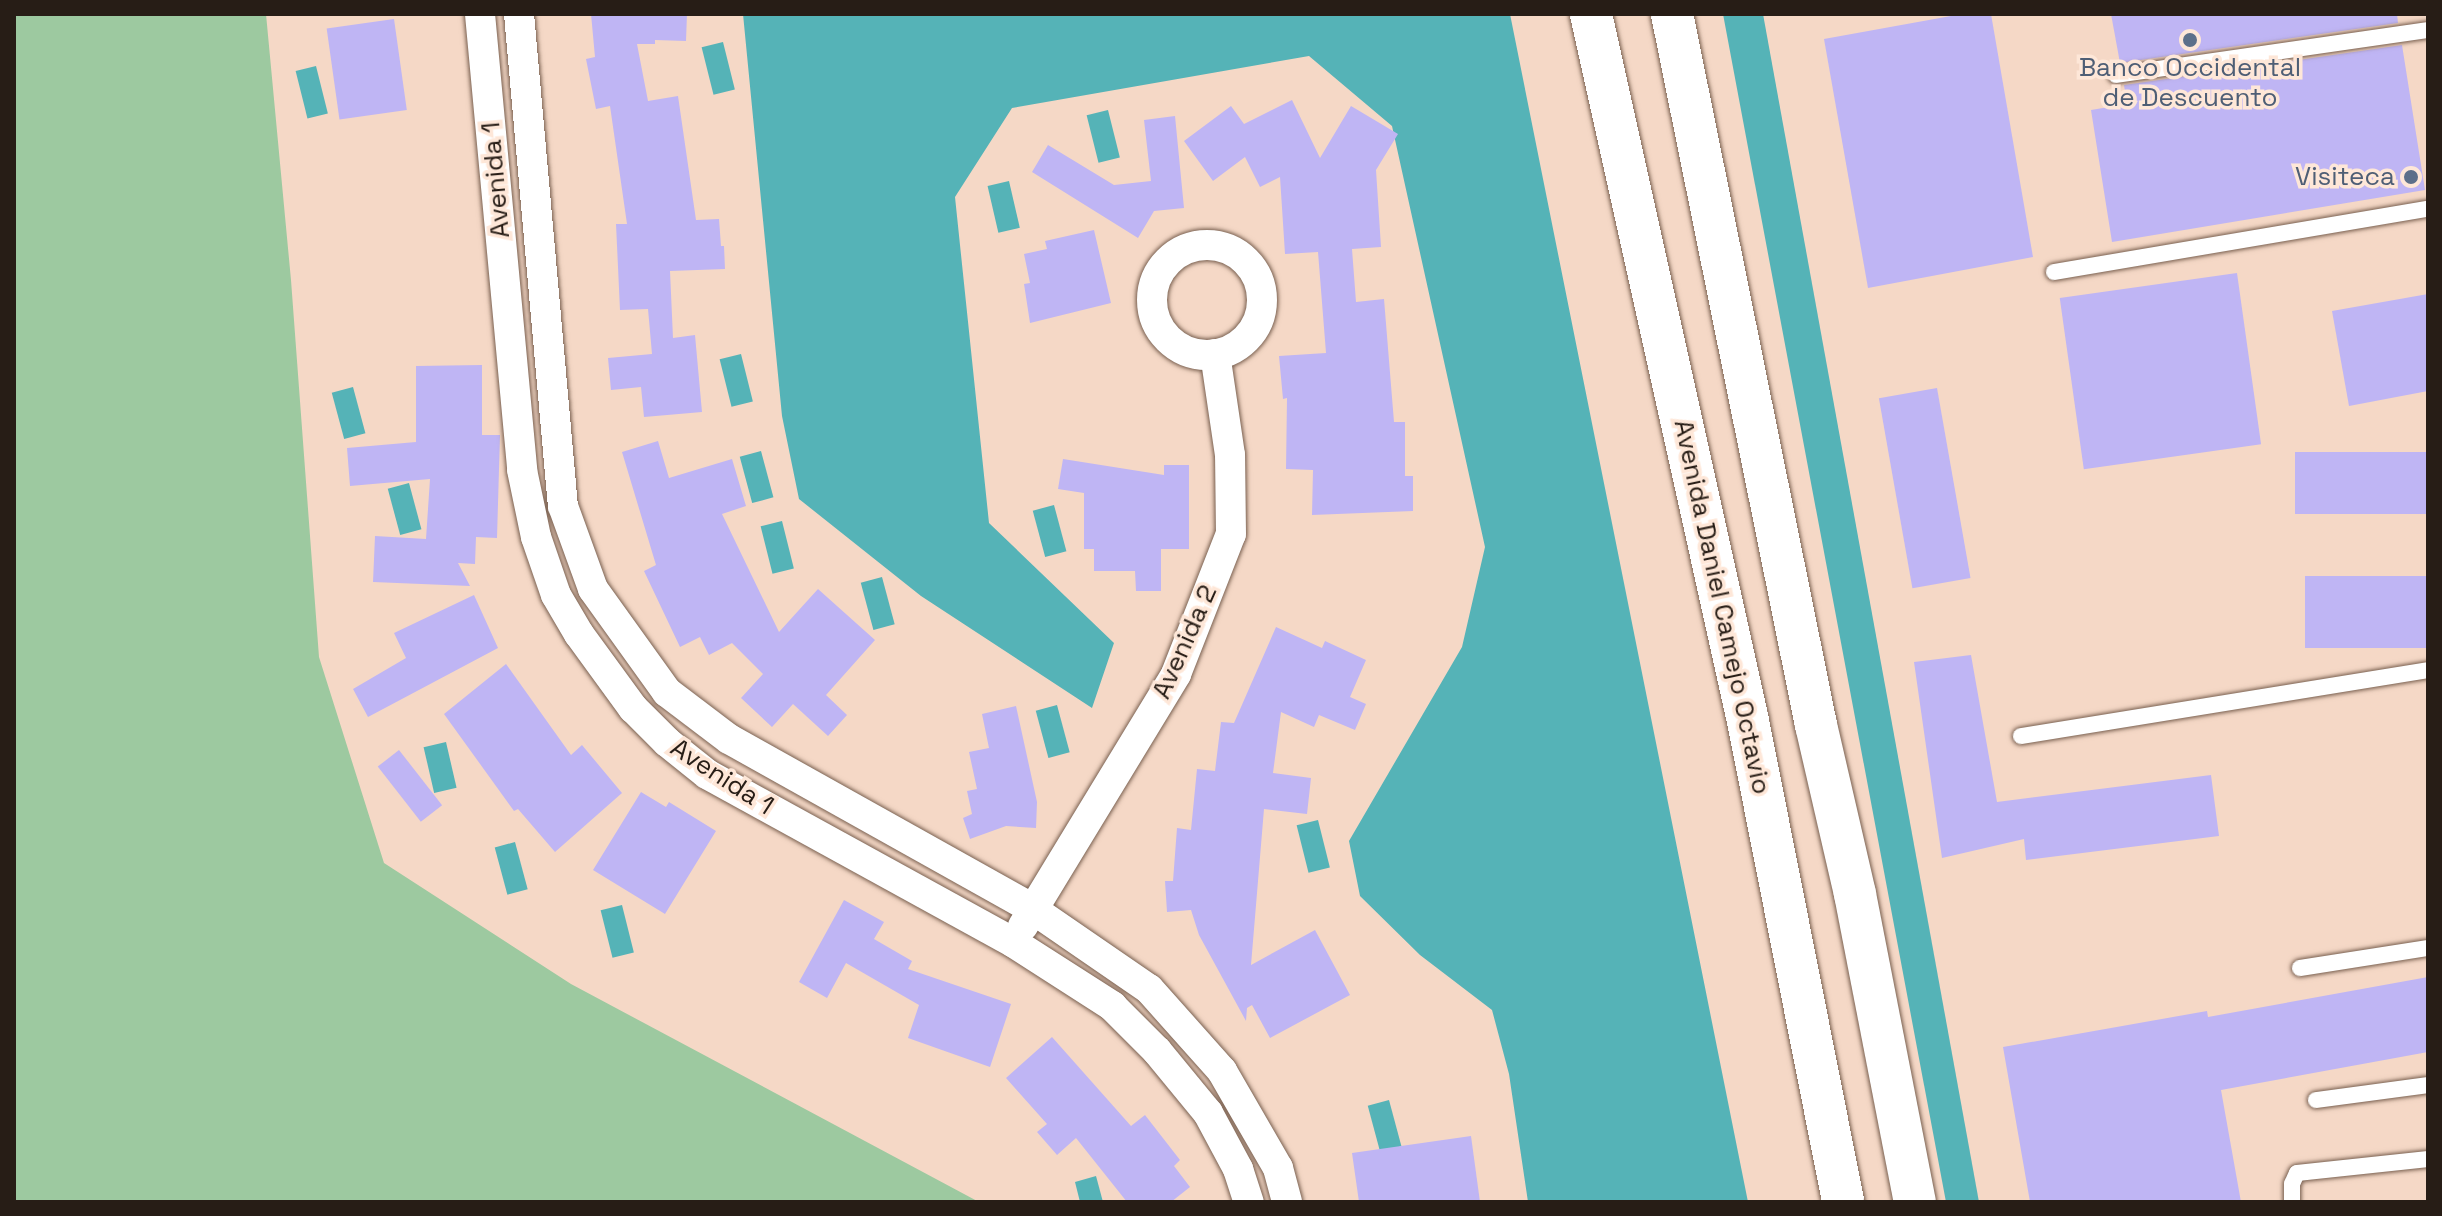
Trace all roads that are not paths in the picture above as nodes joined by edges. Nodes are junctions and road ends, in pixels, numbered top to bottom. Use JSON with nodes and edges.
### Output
{"nodes":[{"id":1,"x":480,"y":14,"type":"edge"},
{"id":2,"x":519,"y":14,"type":"edge"},
{"id":3,"x":1591,"y":14,"type":"edge"},
{"id":4,"x":1672,"y":14,"type":"edge"},
{"id":5,"x":2428,"y":30,"type":"edge"},
{"id":6,"x":2116,"y":75,"type":"dead end"},
{"id":7,"x":2428,"y":209,"type":"edge"},
{"id":8,"x":2054,"y":272,"type":"dead end"},
{"id":9,"x":1215,"y":354,"type":"dead end"},
{"id":10,"x":2428,"y":670,"type":"edge"},
{"id":11,"x":2021,"y":736,"type":"dead end"},
{"id":12,"x":1033,"y":910,"type":"junction"},
{"id":13,"x":1014,"y":943,"type":"junction"},
{"id":14,"x":2428,"y":948,"type":"edge"},
{"id":15,"x":2300,"y":968,"type":"dead end"},
{"id":16,"x":2428,"y":1085,"type":"edge"},
{"id":17,"x":2316,"y":1100,"type":"dead end"},
{"id":18,"x":2428,"y":1159,"type":"edge"},
{"id":19,"x":1249,"y":1202,"type":"edge"},
{"id":20,"x":1287,"y":1202,"type":"edge"},
{"id":21,"x":1843,"y":1202,"type":"edge"},
{"id":22,"x":1915,"y":1202,"type":"edge"},
{"id":23,"x":2292,"y":1202,"type":"edge"}],
"edges":[{"from":1,"to":13,"type":"street","name":"Avenida 1"},
{"from":2,"to":12,"type":"street","name":"Avenida 1"},
{"from":3,"to":21,"type":"main road","name":"Avenida Daniel Camejo Octavio"},
{"from":4,"to":22,"type":"main road"},
{"from":5,"to":6,"type":"lane"},
{"from":7,"to":8,"type":"lane"},
{"from":9,"to":12,"type":"street","name":"Avenida 2"},
{"from":10,"to":11,"type":"lane"},
{"from":12,"to":13,"type":"street","name":"Avenida 2"},
{"from":12,"to":20,"type":"street","name":"Avenida 1"},
{"from":13,"to":19,"type":"street","name":"Avenida 1"},
{"from":14,"to":15,"type":"lane"},
{"from":16,"to":17,"type":"lane"},
{"from":18,"to":23,"type":"lane"}]}
